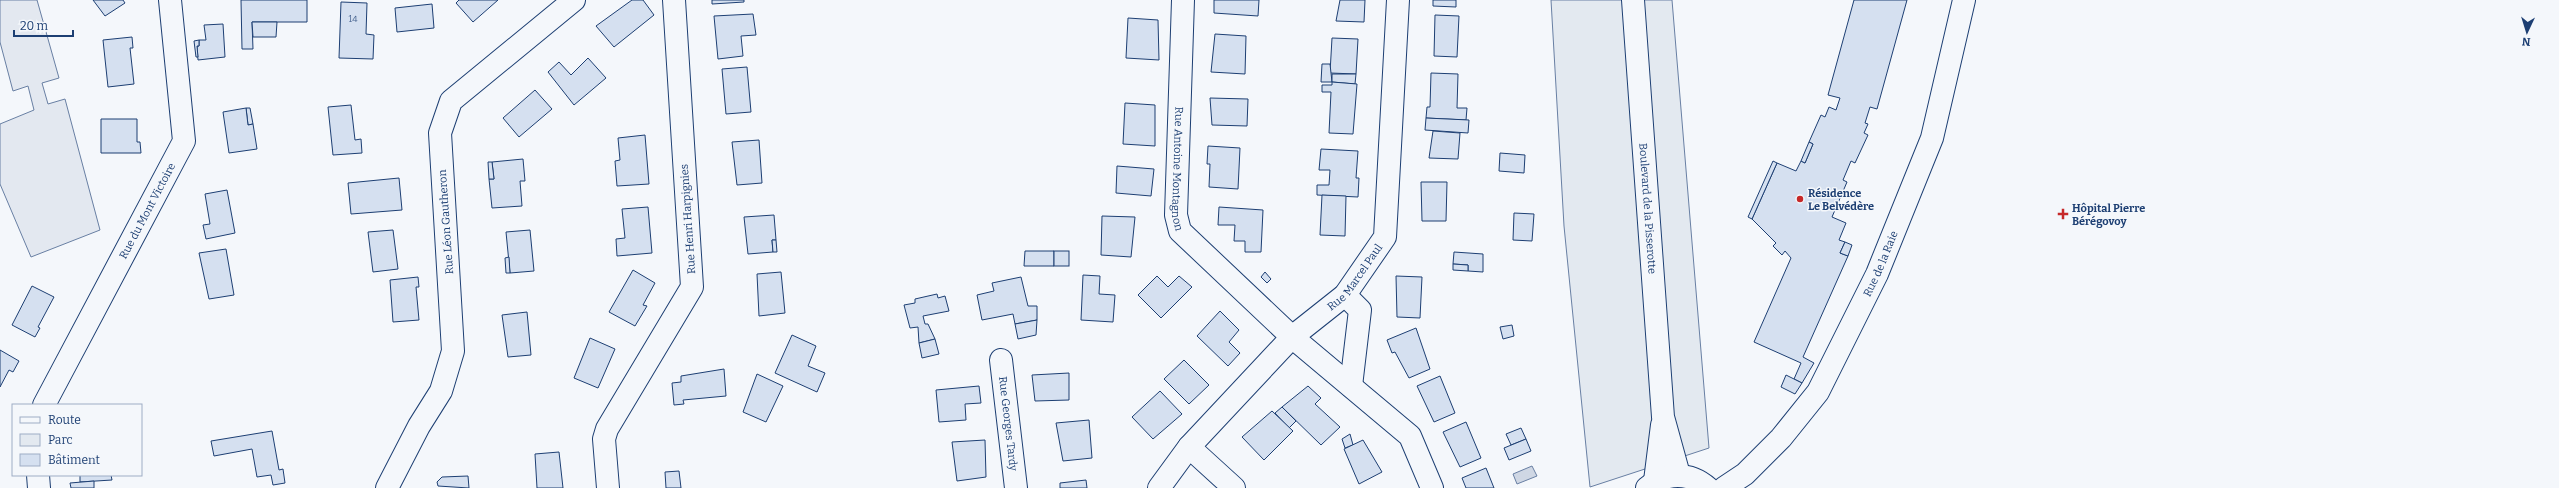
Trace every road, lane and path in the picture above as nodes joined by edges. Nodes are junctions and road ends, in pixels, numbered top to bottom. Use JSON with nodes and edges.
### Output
{"nodes":[{"id":1,"x":170,"y":0,"type":"edge"},
{"id":2,"x":574,"y":0,"type":"edge"},
{"id":3,"x":674,"y":0,"type":"edge"},
{"id":4,"x":1183,"y":0,"type":"edge"},
{"id":5,"x":1398,"y":0,"type":"edge"},
{"id":6,"x":1633,"y":0,"type":"edge"},
{"id":7,"x":1964,"y":0,"type":"edge"},
{"id":8,"x":1344,"y":295,"type":"junction"},
{"id":9,"x":1292,"y":337,"type":"junction"},
{"id":10,"x":1001,"y":360,"type":"dead end"},
{"id":11,"x":1351,"y":386,"type":"junction"},
{"id":12,"x":45,"y":404,"type":"edge"},
{"id":13,"x":1663,"y":418,"type":"junction"},
{"id":14,"x":1189,"y":447,"type":"junction"},
{"id":15,"x":1679,"y":475,"type":"junction"},
{"id":16,"x":38,"y":476,"type":"edge"},
{"id":17,"x":1651,"y":485,"type":"edge"},
{"id":18,"x":38,"y":488,"type":"edge"},
{"id":19,"x":387,"y":488,"type":"edge"},
{"id":20,"x":608,"y":488,"type":"edge"},
{"id":21,"x":1016,"y":488,"type":"edge"},
{"id":22,"x":1159,"y":488,"type":"edge"},
{"id":23,"x":1234,"y":488,"type":"edge"},
{"id":24,"x":1432,"y":488,"type":"edge"},
{"id":25,"x":1708,"y":488,"type":"edge"},
{"id":26,"x":1724,"y":488,"type":"edge"}],
"edges":[{"from":1,"to":12,"type":"street","name":"Rue du Mont Victoire"},
{"from":2,"to":19,"type":"street","name":"Rue Léon Gautheron"},
{"from":3,"to":20,"type":"street","name":"Rue Henri Harpignies"},
{"from":4,"to":9,"type":"street","name":"Rue Antoine Montagnon"},
{"from":5,"to":8,"type":"street","name":"Rue Marcel Paul"},
{"from":6,"to":13,"type":"street","name":"Boulevard de la Pisserotte"},
{"from":7,"to":26,"type":"street","name":"Rue de la Raie"},
{"from":8,"to":9,"type":"street","name":"Rue Marcel Paul"},
{"from":8,"to":11,"type":"street"},
{"from":9,"to":11,"type":"street","name":"Rue Antoine Montagnon"},
{"from":9,"to":14,"type":"street","name":"Rue Marcel Paul"},
{"from":10,"to":21,"type":"street","name":"Rue Georges Tardy"},
{"from":11,"to":24,"type":"street","name":"Rue Antoine Montagnon"},
{"from":13,"to":15,"type":"street","name":"Boulevard de la Pisserotte"},
{"from":13,"to":17,"type":"street","name":"Boulevard de la Pisserotte"},
{"from":14,"to":22,"type":"street","name":"Rue Marcel Paul"},
{"from":14,"to":23,"type":"street"},
{"from":15,"to":17,"type":"street"},
{"from":15,"to":25,"type":"street"},
{"from":16,"to":18,"type":"street"}]}
